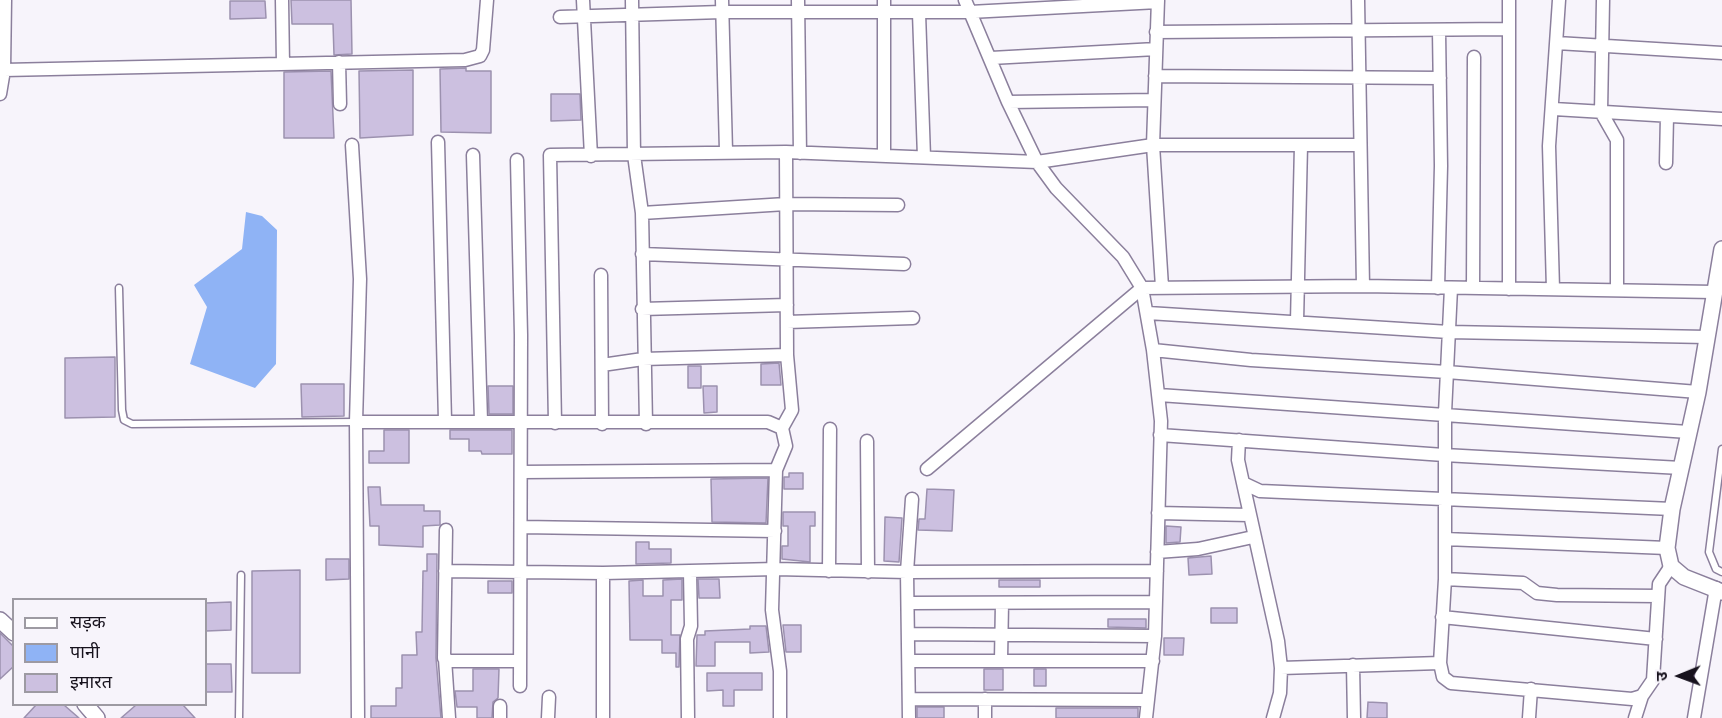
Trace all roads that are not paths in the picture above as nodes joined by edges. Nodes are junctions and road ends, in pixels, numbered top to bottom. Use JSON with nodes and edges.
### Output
{"nodes":[{"id":1,"x":5,"y":0,"type":"edge"},
{"id":2,"x":282,"y":0,"type":"edge"},
{"id":3,"x":487,"y":0,"type":"edge"},
{"id":4,"x":583,"y":0,"type":"edge"},
{"id":5,"x":632,"y":0,"type":"edge"},
{"id":6,"x":965,"y":0,"type":"edge"},
{"id":7,"x":1358,"y":0,"type":"edge"},
{"id":8,"x":1509,"y":0,"type":"edge"},
{"id":9,"x":1559,"y":0,"type":"edge"},
{"id":10,"x":1603,"y":0,"type":"edge"},
{"id":11,"x":1158,"y":1,"type":"edge"},
{"id":12,"x":722,"y":6,"type":"edge"},
{"id":13,"x":798,"y":6,"type":"edge"},
{"id":14,"x":884,"y":6,"type":"edge"},
{"id":15,"x":970,"y":12,"type":"junction"},
{"id":16,"x":919,"y":13,"type":"junction"},
{"id":17,"x":632,"y":14,"type":"junction"},
{"id":18,"x":583,"y":16,"type":"junction"},
{"id":19,"x":560,"y":17,"type":"dead end"},
{"id":20,"x":1509,"y":29,"type":"junction"},
{"id":21,"x":1359,"y":30,"type":"junction"},
{"id":22,"x":1439,"y":31,"type":"junction"},
{"id":23,"x":1156,"y":32,"type":"junction"},
{"id":24,"x":1557,"y":43,"type":"junction"},
{"id":25,"x":1604,"y":46,"type":"junction"},
{"id":26,"x":1156,"y":49,"type":"junction"},
{"id":27,"x":1722,"y":53,"type":"edge"},
{"id":28,"x":1474,"y":57,"type":"dead end"},
{"id":29,"x":991,"y":58,"type":"junction"},
{"id":30,"x":339,"y":62,"type":"junction"},
{"id":31,"x":283,"y":64,"type":"junction"},
{"id":32,"x":4,"y":70,"type":"junction"},
{"id":33,"x":1155,"y":76,"type":"junction"},
{"id":34,"x":1440,"y":78,"type":"junction"},
{"id":35,"x":1359,"y":79,"type":"junction"},
{"id":36,"x":0,"y":93,"type":"edge"},
{"id":37,"x":1155,"y":100,"type":"junction"},
{"id":38,"x":1008,"y":102,"type":"junction"},
{"id":39,"x":340,"y":104,"type":"dead end"},
{"id":40,"x":1554,"y":109,"type":"junction"},
{"id":41,"x":1601,"y":112,"type":"junction"},
{"id":42,"x":1667,"y":116,"type":"junction"},
{"id":43,"x":1722,"y":119,"type":"edge"},
{"id":44,"x":438,"y":142,"type":"dead end"},
{"id":45,"x":352,"y":144,"type":"dead end"},
{"id":46,"x":1153,"y":145,"type":"junction"},
{"id":47,"x":1301,"y":145,"type":"junction"},
{"id":48,"x":1360,"y":146,"type":"junction"},
{"id":49,"x":726,"y":151,"type":"junction"},
{"id":50,"x":786,"y":152,"type":"junction"},
{"id":51,"x":800,"y":153,"type":"junction"},
{"id":52,"x":473,"y":155,"type":"dead end"},
{"id":53,"x":634,"y":155,"type":"junction"},
{"id":54,"x":591,"y":156,"type":"junction"},
{"id":55,"x":884,"y":156,"type":"junction"},
{"id":56,"x":924,"y":157,"type":"junction"},
{"id":57,"x":517,"y":160,"type":"dead end"},
{"id":58,"x":1037,"y":162,"type":"junction"},
{"id":59,"x":1666,"y":163,"type":"dead end"},
{"id":60,"x":786,"y":204,"type":"junction"},
{"id":61,"x":898,"y":206,"type":"dead end"},
{"id":62,"x":642,"y":213,"type":"junction"},
{"id":63,"x":1722,"y":249,"type":"edge"},
{"id":64,"x":642,"y":254,"type":"junction"},
{"id":65,"x":787,"y":259,"type":"junction"},
{"id":66,"x":904,"y":264,"type":"dead end"},
{"id":67,"x":601,"y":275,"type":"dead end"},
{"id":68,"x":1298,"y":286,"type":"junction"},
{"id":69,"x":1363,"y":286,"type":"junction"},
{"id":70,"x":119,"y":288,"type":"dead end"},
{"id":71,"x":1142,"y":288,"type":"junction"},
{"id":72,"x":1162,"y":288,"type":"junction"},
{"id":73,"x":1445,"y":288,"type":"junction"},
{"id":74,"x":1473,"y":288,"type":"junction"},
{"id":75,"x":1509,"y":289,"type":"junction"},
{"id":76,"x":1554,"y":289,"type":"junction"},
{"id":77,"x":1617,"y":289,"type":"junction"},
{"id":78,"x":1714,"y":292,"type":"junction"},
{"id":79,"x":787,"y":305,"type":"junction"},
{"id":80,"x":642,"y":309,"type":"junction"},
{"id":81,"x":1148,"y":313,"type":"junction"},
{"id":82,"x":913,"y":318,"type":"dead end"},
{"id":83,"x":787,"y":322,"type":"junction"},
{"id":84,"x":1297,"y":322,"type":"junction"},
{"id":85,"x":1449,"y":332,"type":"junction"},
{"id":86,"x":1707,"y":337,"type":"junction"},
{"id":87,"x":1153,"y":350,"type":"junction"},
{"id":88,"x":787,"y":355,"type":"junction"},
{"id":89,"x":643,"y":359,"type":"junction"},
{"id":90,"x":602,"y":365,"type":"junction"},
{"id":91,"x":1447,"y":372,"type":"junction"},
{"id":92,"x":1698,"y":392,"type":"junction"},
{"id":93,"x":1159,"y":395,"type":"junction"},
{"id":94,"x":1444,"y":413,"type":"junction"},
{"id":95,"x":445,"y":421,"type":"junction"},
{"id":96,"x":481,"y":421,"type":"junction"},
{"id":97,"x":356,"y":422,"type":"junction"},
{"id":98,"x":521,"y":422,"type":"junction"},
{"id":99,"x":555,"y":423,"type":"junction"},
{"id":100,"x":602,"y":424,"type":"junction"},
{"id":101,"x":646,"y":424,"type":"junction"},
{"id":102,"x":782,"y":428,"type":"junction"},
{"id":103,"x":830,"y":429,"type":"dead end"},
{"id":104,"x":1688,"y":432,"type":"junction"},
{"id":105,"x":1160,"y":435,"type":"junction"},
{"id":106,"x":1239,"y":440,"type":"junction"},
{"id":107,"x":867,"y":441,"type":"dead end"},
{"id":108,"x":1722,"y":449,"type":"edge"},
{"id":109,"x":1444,"y":455,"type":"junction"},
{"id":110,"x":1681,"y":468,"type":"junction"},
{"id":111,"x":927,"y":469,"type":"dead end"},
{"id":112,"x":776,"y":470,"type":"junction"},
{"id":113,"x":522,"y":472,"type":"junction"},
{"id":114,"x":1243,"y":483,"type":"junction"},
{"id":115,"x":1445,"y":497,"type":"junction"},
{"id":116,"x":912,"y":499,"type":"dead end"},
{"id":117,"x":1672,"y":509,"type":"junction"},
{"id":118,"x":1158,"y":513,"type":"junction"},
{"id":119,"x":1249,"y":515,"type":"junction"},
{"id":120,"x":522,"y":527,"type":"junction"},
{"id":121,"x":446,"y":530,"type":"dead end"},
{"id":122,"x":775,"y":531,"type":"junction"},
{"id":123,"x":1253,"y":537,"type":"junction"},
{"id":124,"x":1445,"y":539,"type":"junction"},
{"id":125,"x":1667,"y":548,"type":"junction"},
{"id":126,"x":1157,"y":552,"type":"junction"},
{"id":127,"x":1671,"y":566,"type":"junction"},
{"id":128,"x":776,"y":569,"type":"junction"},
{"id":129,"x":445,"y":571,"type":"junction"},
{"id":130,"x":829,"y":571,"type":"junction"},
{"id":131,"x":1157,"y":571,"type":"junction"},
{"id":132,"x":522,"y":572,"type":"junction"},
{"id":133,"x":690,"y":572,"type":"junction"},
{"id":134,"x":868,"y":572,"type":"junction"},
{"id":135,"x":908,"y":572,"type":"junction"},
{"id":136,"x":1722,"y":572,"type":"edge"},
{"id":137,"x":603,"y":573,"type":"junction"},
{"id":138,"x":241,"y":575,"type":"dead end"},
{"id":139,"x":1445,"y":579,"type":"junction"},
{"id":140,"x":1719,"y":590,"type":"edge"},
{"id":141,"x":1658,"y":596,"type":"junction"},
{"id":142,"x":1156,"y":602,"type":"junction"},
{"id":143,"x":910,"y":603,"type":"junction"},
{"id":144,"x":1002,"y":603,"type":"junction"},
{"id":145,"x":1442,"y":617,"type":"junction"},
{"id":146,"x":0,"y":620,"type":"edge"},
{"id":147,"x":12,"y":631,"type":"edge"},
{"id":148,"x":909,"y":634,"type":"junction"},
{"id":149,"x":1001,"y":635,"type":"junction"},
{"id":150,"x":1155,"y":636,"type":"junction"},
{"id":151,"x":1656,"y":639,"type":"junction"},
{"id":152,"x":445,"y":659,"type":"junction"},
{"id":153,"x":1001,"y":660,"type":"junction"},
{"id":154,"x":520,"y":661,"type":"junction"},
{"id":155,"x":910,"y":661,"type":"junction"},
{"id":156,"x":1154,"y":661,"type":"junction"},
{"id":157,"x":1440,"y":663,"type":"junction"},
{"id":158,"x":1353,"y":666,"type":"junction"},
{"id":159,"x":1281,"y":668,"type":"junction"},
{"id":160,"x":520,"y":686,"type":"dead end"},
{"id":161,"x":1531,"y":689,"type":"junction"},
{"id":162,"x":1642,"y":696,"type":"junction"},
{"id":163,"x":549,"y":698,"type":"dead end"},
{"id":164,"x":909,"y":699,"type":"junction"},
{"id":165,"x":985,"y":699,"type":"junction"},
{"id":166,"x":1148,"y":700,"type":"junction"},
{"id":167,"x":86,"y":706,"type":"edge"},
{"id":168,"x":97,"y":718,"type":"edge"},
{"id":169,"x":239,"y":718,"type":"edge"},
{"id":170,"x":358,"y":718,"type":"edge"},
{"id":171,"x":449,"y":718,"type":"edge"},
{"id":172,"x":548,"y":718,"type":"edge"},
{"id":173,"x":603,"y":718,"type":"edge"},
{"id":174,"x":688,"y":718,"type":"edge"},
{"id":175,"x":780,"y":718,"type":"edge"},
{"id":176,"x":909,"y":718,"type":"edge"},
{"id":177,"x":985,"y":718,"type":"edge"},
{"id":178,"x":1146,"y":718,"type":"edge"},
{"id":179,"x":1273,"y":718,"type":"edge"},
{"id":180,"x":1354,"y":718,"type":"edge"},
{"id":181,"x":1529,"y":718,"type":"edge"},
{"id":182,"x":1635,"y":718,"type":"edge"},
{"id":183,"x":1694,"y":718,"type":"edge"}],
"edges":[{"from":1,"to":32,"type":"street"},
{"from":2,"to":31,"type":"street"},
{"from":3,"to":30,"type":"street"},
{"from":4,"to":18,"type":"street"},
{"from":5,"to":17,"type":"street"},
{"from":6,"to":15,"type":"street"},
{"from":7,"to":21,"type":"street"},
{"from":8,"to":20,"type":"street"},
{"from":9,"to":24,"type":"street"},
{"from":10,"to":25,"type":"street"},
{"from":11,"to":15,"type":"street"},
{"from":11,"to":23,"type":"street"},
{"from":12,"to":13,"type":"street"},
{"from":12,"to":17,"type":"street"},
{"from":12,"to":49,"type":"street"},
{"from":13,"to":14,"type":"street"},
{"from":13,"to":51,"type":"street"},
{"from":14,"to":16,"type":"street"},
{"from":14,"to":55,"type":"street"},
{"from":15,"to":16,"type":"street"},
{"from":15,"to":29,"type":"street"},
{"from":16,"to":56,"type":"street"},
{"from":17,"to":18,"type":"street"},
{"from":17,"to":53,"type":"street"},
{"from":18,"to":19,"type":"street"},
{"from":18,"to":54,"type":"street"},
{"from":20,"to":22,"type":"street"},
{"from":20,"to":75,"type":"street"},
{"from":21,"to":22,"type":"street"},
{"from":21,"to":23,"type":"street"},
{"from":21,"to":35,"type":"street"},
{"from":22,"to":34,"type":"street"},
{"from":23,"to":26,"type":"street"},
{"from":24,"to":25,"type":"street"},
{"from":24,"to":40,"type":"street"},
{"from":25,"to":27,"type":"street"},
{"from":25,"to":41,"type":"street"},
{"from":26,"to":29,"type":"street"},
{"from":26,"to":33,"type":"street"},
{"from":28,"to":74,"type":"street"},
{"from":29,"to":38,"type":"street"},
{"from":30,"to":31,"type":"street"},
{"from":30,"to":39,"type":"street"},
{"from":31,"to":32,"type":"street"},
{"from":32,"to":36,"type":"street"},
{"from":33,"to":35,"type":"street"},
{"from":33,"to":37,"type":"street"},
{"from":34,"to":35,"type":"street"},
{"from":34,"to":73,"type":"street"},
{"from":35,"to":48,"type":"street"},
{"from":37,"to":38,"type":"street"},
{"from":37,"to":46,"type":"street"},
{"from":38,"to":58,"type":"street"},
{"from":40,"to":41,"type":"street"},
{"from":40,"to":76,"type":"street"},
{"from":41,"to":42,"type":"street"},
{"from":41,"to":77,"type":"street"},
{"from":42,"to":43,"type":"street"},
{"from":42,"to":59,"type":"street"},
{"from":44,"to":95,"type":"street"},
{"from":45,"to":97,"type":"street"},
{"from":46,"to":47,"type":"street"},
{"from":46,"to":58,"type":"street"},
{"from":46,"to":72,"type":"street"},
{"from":47,"to":48,"type":"street"},
{"from":47,"to":68,"type":"street"},
{"from":48,"to":69,"type":"street"},
{"from":49,"to":50,"type":"street"},
{"from":49,"to":53,"type":"street"},
{"from":50,"to":51,"type":"street"},
{"from":50,"to":60,"type":"street"},
{"from":51,"to":55,"type":"street"},
{"from":52,"to":96,"type":"street"},
{"from":53,"to":54,"type":"street"},
{"from":53,"to":62,"type":"street"},
{"from":54,"to":99,"type":"street"},
{"from":55,"to":56,"type":"street"},
{"from":56,"to":58,"type":"street"},
{"from":57,"to":98,"type":"street"},
{"from":58,"to":71,"type":"street"},
{"from":60,"to":61,"type":"street"},
{"from":60,"to":62,"type":"street"},
{"from":60,"to":65,"type":"street"},
{"from":62,"to":64,"type":"street"},
{"from":63,"to":78,"type":"street"},
{"from":64,"to":65,"type":"street"},
{"from":64,"to":80,"type":"street"},
{"from":65,"to":66,"type":"street"},
{"from":65,"to":79,"type":"street"},
{"from":67,"to":90,"type":"street"},
{"from":68,"to":69,"type":"street"},
{"from":68,"to":72,"type":"street"},
{"from":68,"to":84,"type":"street"},
{"from":69,"to":73,"type":"street"},
{"from":70,"to":97,"type":"lane"},
{"from":71,"to":72,"type":"street"},
{"from":71,"to":81,"type":"street"},
{"from":71,"to":111,"type":"street"},
{"from":73,"to":74,"type":"street"},
{"from":73,"to":85,"type":"street"},
{"from":74,"to":75,"type":"street"},
{"from":75,"to":76,"type":"street"},
{"from":76,"to":77,"type":"street"},
{"from":77,"to":78,"type":"street"},
{"from":78,"to":86,"type":"street"},
{"from":79,"to":80,"type":"street"},
{"from":79,"to":83,"type":"street"},
{"from":80,"to":89,"type":"street"},
{"from":81,"to":84,"type":"street"},
{"from":81,"to":87,"type":"street"},
{"from":82,"to":83,"type":"street"},
{"from":83,"to":88,"type":"street"},
{"from":84,"to":85,"type":"street"},
{"from":85,"to":86,"type":"street"},
{"from":85,"to":91,"type":"street"},
{"from":86,"to":92,"type":"street"},
{"from":87,"to":91,"type":"street"},
{"from":87,"to":93,"type":"street"},
{"from":88,"to":89,"type":"street"},
{"from":88,"to":102,"type":"street"},
{"from":89,"to":90,"type":"street"},
{"from":89,"to":101,"type":"street"},
{"from":90,"to":100,"type":"street"},
{"from":91,"to":92,"type":"street"},
{"from":91,"to":94,"type":"street"},
{"from":92,"to":104,"type":"street"},
{"from":93,"to":94,"type":"street"},
{"from":93,"to":105,"type":"street"},
{"from":94,"to":104,"type":"street"},
{"from":94,"to":109,"type":"street"},
{"from":95,"to":96,"type":"street"},
{"from":95,"to":97,"type":"street"},
{"from":96,"to":98,"type":"street"},
{"from":97,"to":170,"type":"street"},
{"from":98,"to":99,"type":"street"},
{"from":98,"to":113,"type":"street"},
{"from":99,"to":100,"type":"street"},
{"from":100,"to":101,"type":"street"},
{"from":101,"to":102,"type":"street"},
{"from":102,"to":112,"type":"street"},
{"from":103,"to":130,"type":"street"},
{"from":104,"to":110,"type":"street"},
{"from":105,"to":106,"type":"street"},
{"from":105,"to":118,"type":"street"},
{"from":106,"to":109,"type":"street"},
{"from":106,"to":114,"type":"street"},
{"from":107,"to":134,"type":"street"},
{"from":108,"to":136,"type":"lane"},
{"from":109,"to":110,"type":"street"},
{"from":109,"to":115,"type":"street"},
{"from":110,"to":117,"type":"street"},
{"from":112,"to":113,"type":"street"},
{"from":112,"to":122,"type":"street"},
{"from":113,"to":120,"type":"street"},
{"from":114,"to":115,"type":"street"},
{"from":114,"to":119,"type":"street"},
{"from":115,"to":117,"type":"street"},
{"from":115,"to":124,"type":"street"},
{"from":116,"to":135,"type":"street"},
{"from":117,"to":125,"type":"street"},
{"from":118,"to":119,"type":"street"},
{"from":118,"to":126,"type":"street"},
{"from":119,"to":123,"type":"street"},
{"from":120,"to":122,"type":"street"},
{"from":120,"to":132,"type":"street"},
{"from":121,"to":129,"type":"street"},
{"from":122,"to":128,"type":"street"},
{"from":123,"to":126,"type":"street"},
{"from":123,"to":159,"type":"street"},
{"from":124,"to":125,"type":"street"},
{"from":124,"to":139,"type":"street"},
{"from":125,"to":127,"type":"street"},
{"from":126,"to":131,"type":"street"},
{"from":127,"to":140,"type":"street"},
{"from":127,"to":141,"type":"street"},
{"from":128,"to":130,"type":"street"},
{"from":128,"to":133,"type":"street"},
{"from":128,"to":175,"type":"street"},
{"from":129,"to":132,"type":"street"},
{"from":129,"to":152,"type":"street"},
{"from":130,"to":134,"type":"street"},
{"from":131,"to":135,"type":"street"},
{"from":131,"to":142,"type":"street"},
{"from":132,"to":137,"type":"street"},
{"from":132,"to":154,"type":"street"},
{"from":133,"to":137,"type":"street"},
{"from":133,"to":174,"type":"street"},
{"from":134,"to":135,"type":"street"},
{"from":135,"to":143,"type":"street"},
{"from":137,"to":173,"type":"street"},
{"from":138,"to":169,"type":"lane"},
{"from":139,"to":141,"type":"street"},
{"from":139,"to":145,"type":"street"},
{"from":140,"to":183,"type":"street"},
{"from":141,"to":151,"type":"street"},
{"from":142,"to":144,"type":"street"},
{"from":142,"to":150,"type":"street"},
{"from":143,"to":144,"type":"street"},
{"from":143,"to":148,"type":"street"},
{"from":144,"to":149,"type":"street"},
{"from":145,"to":151,"type":"street"},
{"from":145,"to":157,"type":"street"},
{"from":146,"to":147,"type":"street"},
{"from":148,"to":149,"type":"street"},
{"from":148,"to":155,"type":"street"},
{"from":149,"to":150,"type":"street"},
{"from":149,"to":153,"type":"street"},
{"from":150,"to":156,"type":"street"},
{"from":151,"to":162,"type":"street"},
{"from":152,"to":154,"type":"street"},
{"from":152,"to":171,"type":"street"},
{"from":153,"to":155,"type":"street"},
{"from":153,"to":156,"type":"street"},
{"from":154,"to":160,"type":"street"},
{"from":155,"to":164,"type":"street"},
{"from":156,"to":166,"type":"street"},
{"from":157,"to":158,"type":"street"},
{"from":157,"to":161,"type":"street"},
{"from":158,"to":159,"type":"street"},
{"from":158,"to":180,"type":"street"},
{"from":159,"to":179,"type":"street"},
{"from":161,"to":162,"type":"street"},
{"from":161,"to":181,"type":"street"},
{"from":162,"to":182,"type":"street"},
{"from":163,"to":172,"type":"street"},
{"from":164,"to":165,"type":"street"},
{"from":164,"to":176,"type":"street"},
{"from":165,"to":166,"type":"street"},
{"from":165,"to":177,"type":"street"},
{"from":166,"to":178,"type":"street"},
{"from":167,"to":168,"type":"street"}]}
